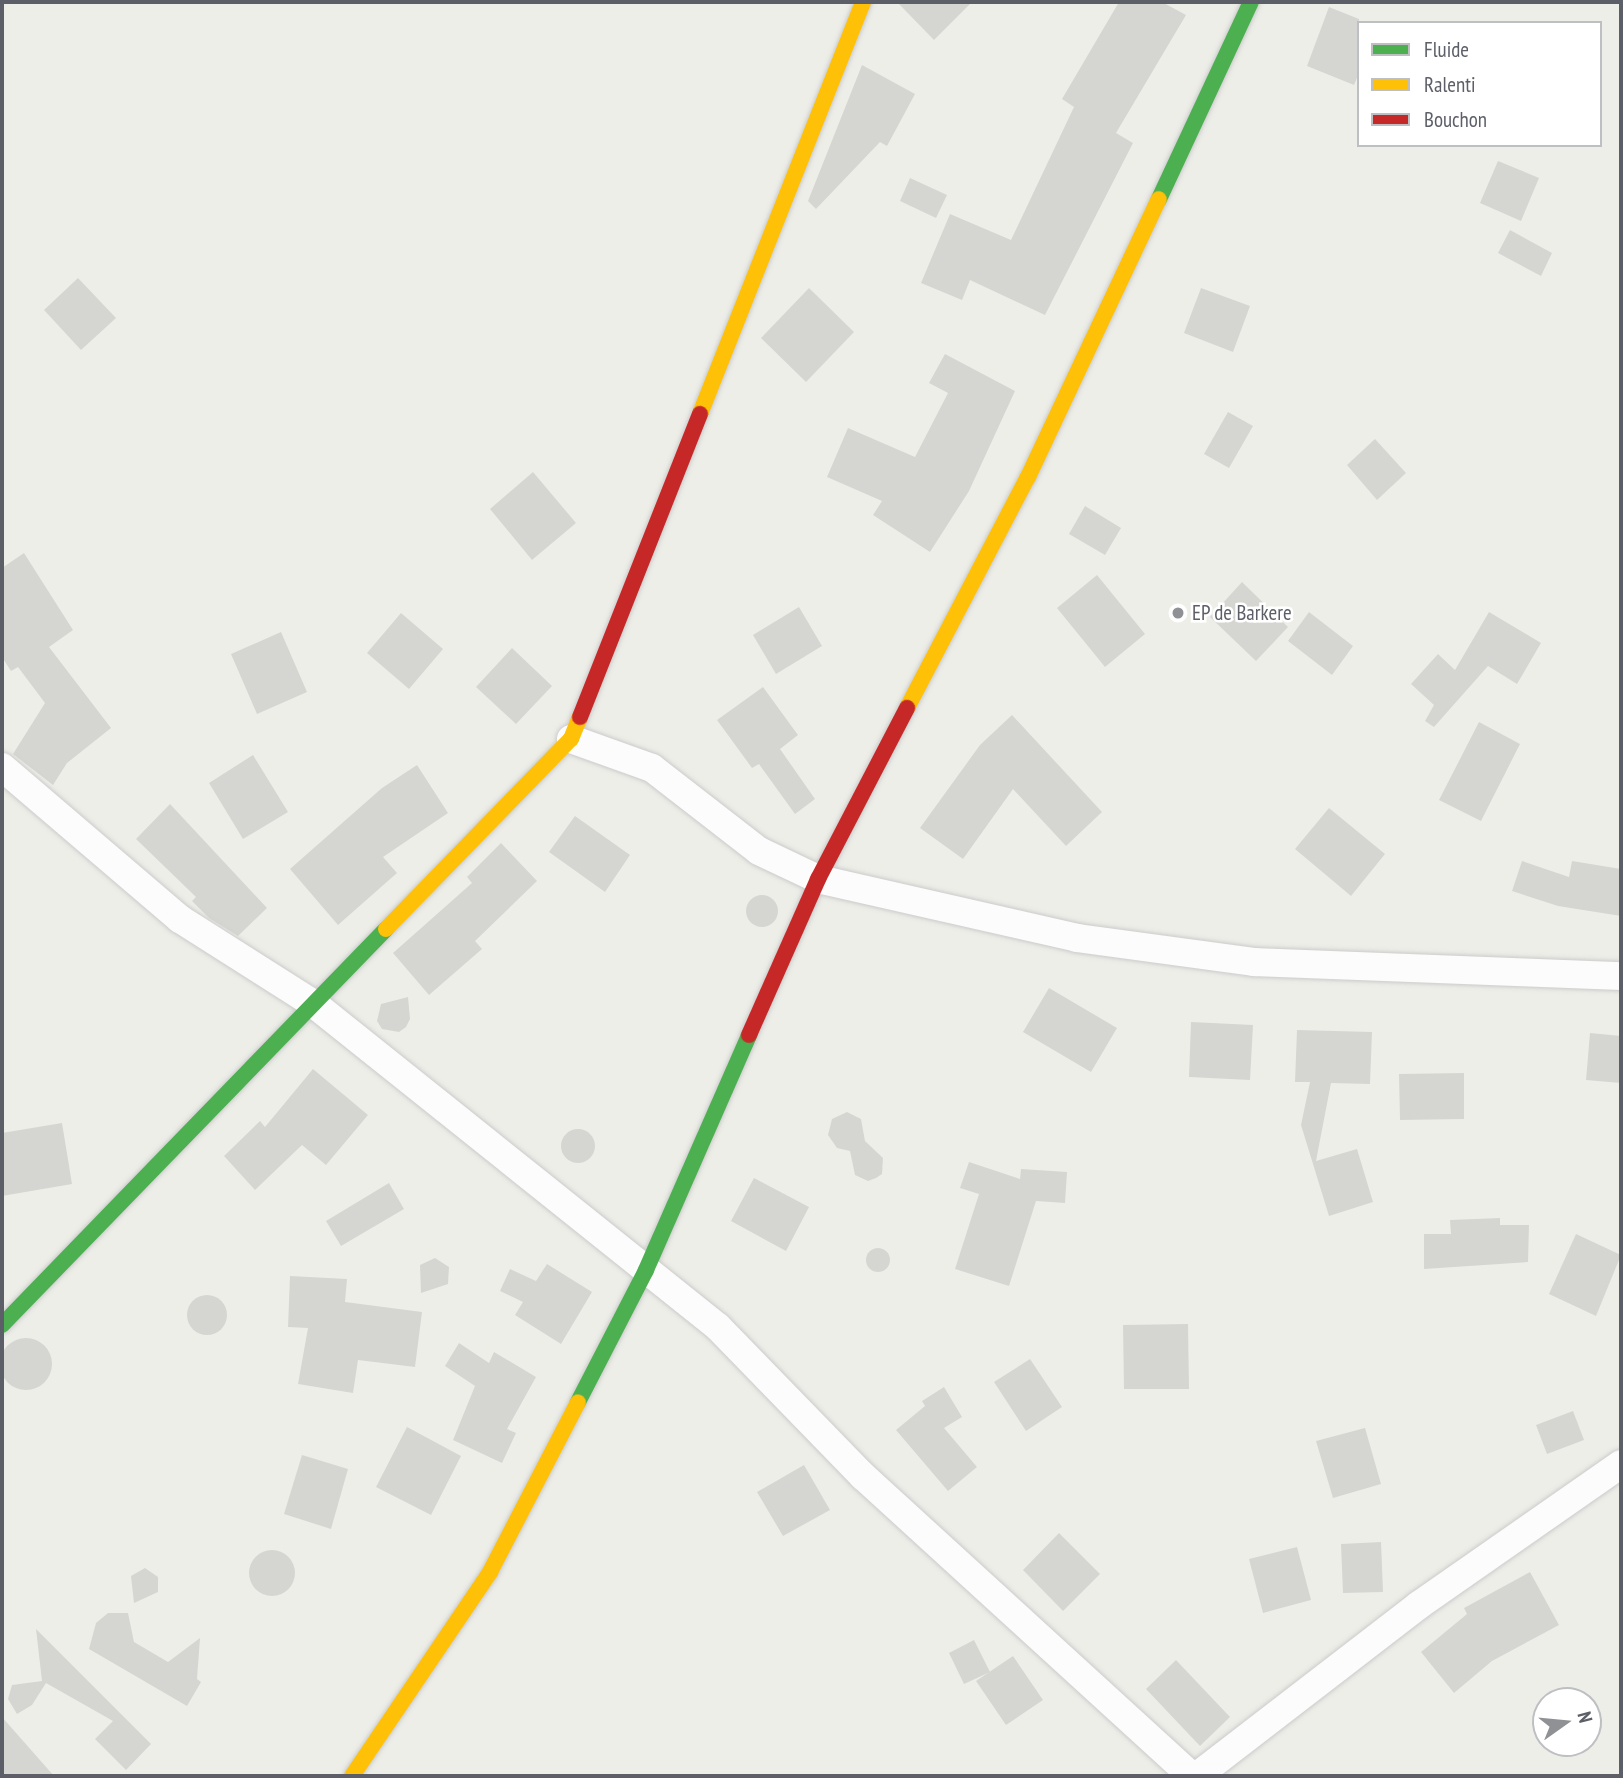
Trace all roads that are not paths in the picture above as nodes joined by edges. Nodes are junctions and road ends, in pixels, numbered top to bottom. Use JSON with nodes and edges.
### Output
{"nodes":[{"id":1,"x":863,"y":2,"type":"edge"},
{"id":2,"x":1251,"y":2,"type":"edge"},
{"id":3,"x":571,"y":739,"type":"junction"},
{"id":4,"x":2,"y":768,"type":"edge"},
{"id":5,"x":818,"y":879,"type":"junction"},
{"id":6,"x":1621,"y":975,"type":"edge"},
{"id":7,"x":314,"y":1004,"type":"junction"},
{"id":8,"x":646,"y":1270,"type":"junction"},
{"id":9,"x":2,"y":1325,"type":"edge"},
{"id":10,"x":1621,"y":1464,"type":"edge"},
{"id":11,"x":352,"y":1776,"type":"edge"},
{"id":12,"x":1192,"y":1776,"type":"edge"},
{"id":13,"x":1197,"y":1776,"type":"edge"}],
"edges":[{"from":1,"to":3,"type":"main road"},
{"from":2,"to":5,"type":"main road"},
{"from":3,"to":5,"type":"street"},
{"from":3,"to":7,"type":"main road"},
{"from":4,"to":7,"type":"street"},
{"from":5,"to":6,"type":"street"},
{"from":5,"to":8,"type":"main road"},
{"from":7,"to":8,"type":"street"},
{"from":7,"to":9,"type":"main road"},
{"from":8,"to":11,"type":"main road"},
{"from":8,"to":12,"type":"street"},
{"from":10,"to":13,"type":"street"}]}
